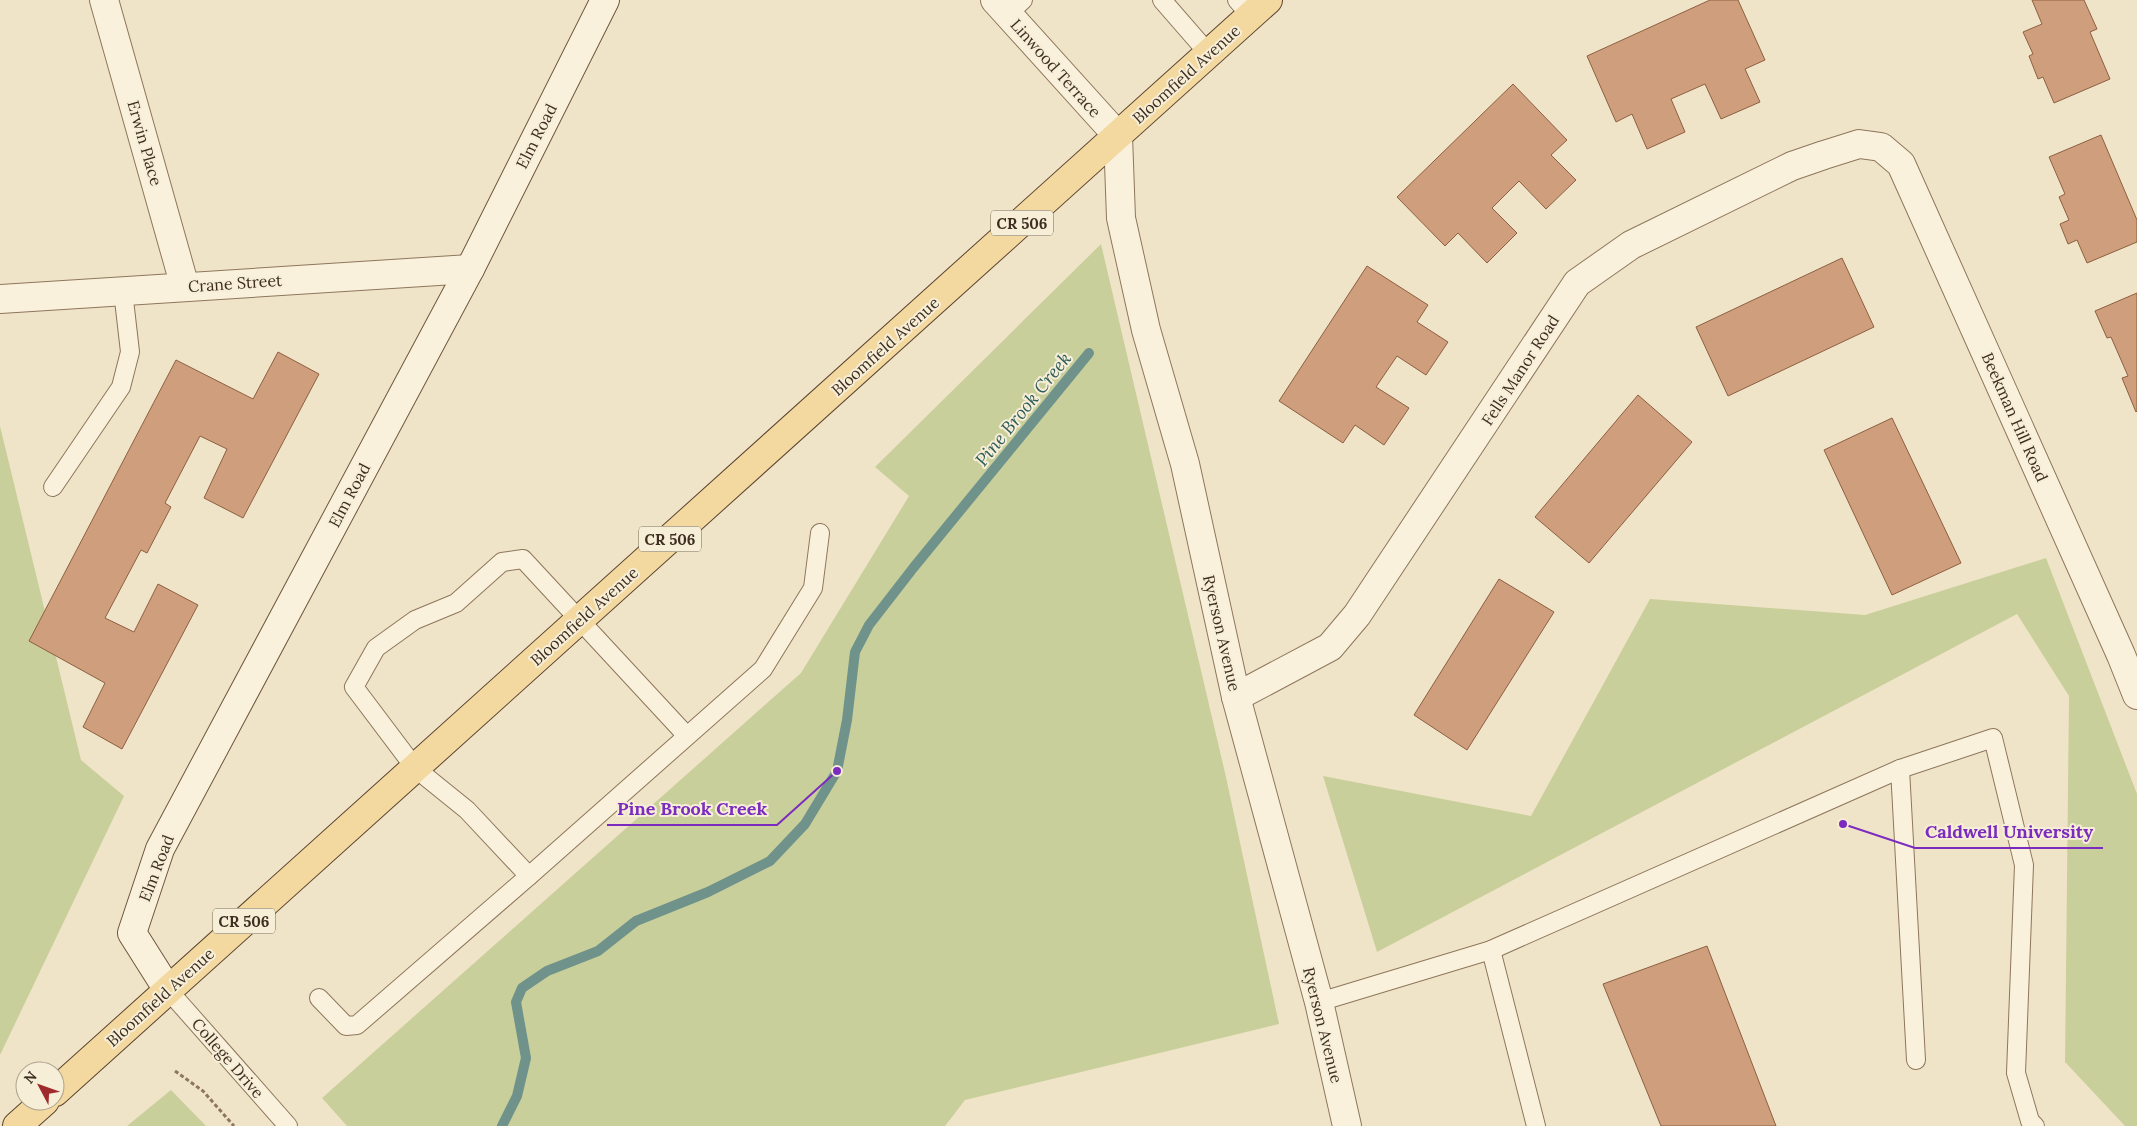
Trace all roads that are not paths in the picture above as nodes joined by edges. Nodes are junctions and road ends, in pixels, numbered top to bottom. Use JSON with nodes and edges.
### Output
{"nodes":[{"id":1,"x":104,"y":0,"type":"edge"},
{"id":2,"x":605,"y":0,"type":"edge"},
{"id":3,"x":1162,"y":0,"type":"edge"},
{"id":4,"x":1008,"y":5,"type":"edge"},
{"id":5,"x":1252,"y":5,"type":"edge"},
{"id":6,"x":1209,"y":54,"type":"junction"},
{"id":7,"x":1118,"y":136,"type":"junction"},
{"id":8,"x":1881,"y":147,"type":"joint"},
{"id":9,"x":470,"y":269,"type":"junction"},
{"id":10,"x":185,"y":287,"type":"junction"},
{"id":11,"x":123,"y":291,"type":"junction"},
{"id":12,"x":0,"y":299,"type":"edge"},
{"id":13,"x":53,"y":487,"type":"dead end"},
{"id":14,"x":820,"y":533,"type":"dead end"},
{"id":15,"x":579,"y":621,"type":"junction"},
{"id":16,"x":2137,"y":695,"type":"edge"},
{"id":17,"x":1236,"y":697,"type":"junction"},
{"id":18,"x":687,"y":736,"type":"junction"},
{"id":19,"x":415,"y":768,"type":"junction"},
{"id":20,"x":1900,"y":769,"type":"junction"},
{"id":21,"x":529,"y":876,"type":"junction"},
{"id":22,"x":1491,"y":950,"type":"junction"},
{"id":23,"x":168,"y":990,"type":"junction"},
{"id":24,"x":319,"y":998,"type":"dead end"},
{"id":25,"x":1319,"y":1002,"type":"junction"},
{"id":26,"x":1916,"y":1060,"type":"dead end"},
{"id":27,"x":65,"y":1083,"type":"edge"},
{"id":28,"x":34,"y":1111,"type":"edge"},
{"id":29,"x":17,"y":1126,"type":"edge"},
{"id":30,"x":288,"y":1126,"type":"edge"},
{"id":31,"x":1347,"y":1126,"type":"edge"},
{"id":32,"x":1536,"y":1126,"type":"edge"},
{"id":33,"x":2035,"y":1126,"type":"edge"}],
"edges":[{"from":1,"to":10,"type":"street","name":"Erwin Place"},
{"from":2,"to":9,"type":"street","name":"Elm Road"},
{"from":3,"to":6,"type":"lane"},
{"from":4,"to":7,"type":"street","name":"Linwood Terrace"},
{"from":5,"to":6,"type":"main road","name":"Bloomfield Avenue","number":"CR 506"},
{"from":6,"to":7,"type":"main road","name":"Bloomfield Avenue","number":"CR 506"},
{"from":7,"to":15,"type":"main road","name":"Bloomfield Avenue","number":"CR 506"},
{"from":7,"to":17,"type":"street","name":"Ryerson Avenue"},
{"from":8,"to":16,"type":"street","name":"Beekman Hill Road"},
{"from":8,"to":17,"type":"street","name":"Fells Manor Road"},
{"from":9,"to":10,"type":"street","name":"Crane Street"},
{"from":9,"to":23,"type":"street","name":"Elm Road"},
{"from":10,"to":11,"type":"street","name":"Crane Street"},
{"from":11,"to":12,"type":"street","name":"Crane Street"},
{"from":11,"to":13,"type":"lane"},
{"from":14,"to":18,"type":"lane"},
{"from":15,"to":18,"type":"lane"},
{"from":15,"to":19,"type":"main road","name":"Bloomfield Avenue","number":"CR 506"},
{"from":15,"to":19,"type":"lane"},
{"from":17,"to":25,"type":"street","name":"Ryerson Avenue"},
{"from":18,"to":21,"type":"lane"},
{"from":19,"to":21,"type":"lane"},
{"from":19,"to":23,"type":"main road","name":"Bloomfield Avenue","number":"CR 506"},
{"from":20,"to":22,"type":"lane"},
{"from":20,"to":26,"type":"lane"},
{"from":20,"to":33,"type":"lane"},
{"from":21,"to":24,"type":"lane"},
{"from":22,"to":25,"type":"lane"},
{"from":22,"to":32,"type":"lane"},
{"from":23,"to":27,"type":"main road","name":"Bloomfield Avenue","number":"CR 506"},
{"from":23,"to":30,"type":"lane","name":"College Drive"},
{"from":25,"to":31,"type":"street","name":"Ryerson Avenue"},
{"from":28,"to":29,"type":"main road"}]}
